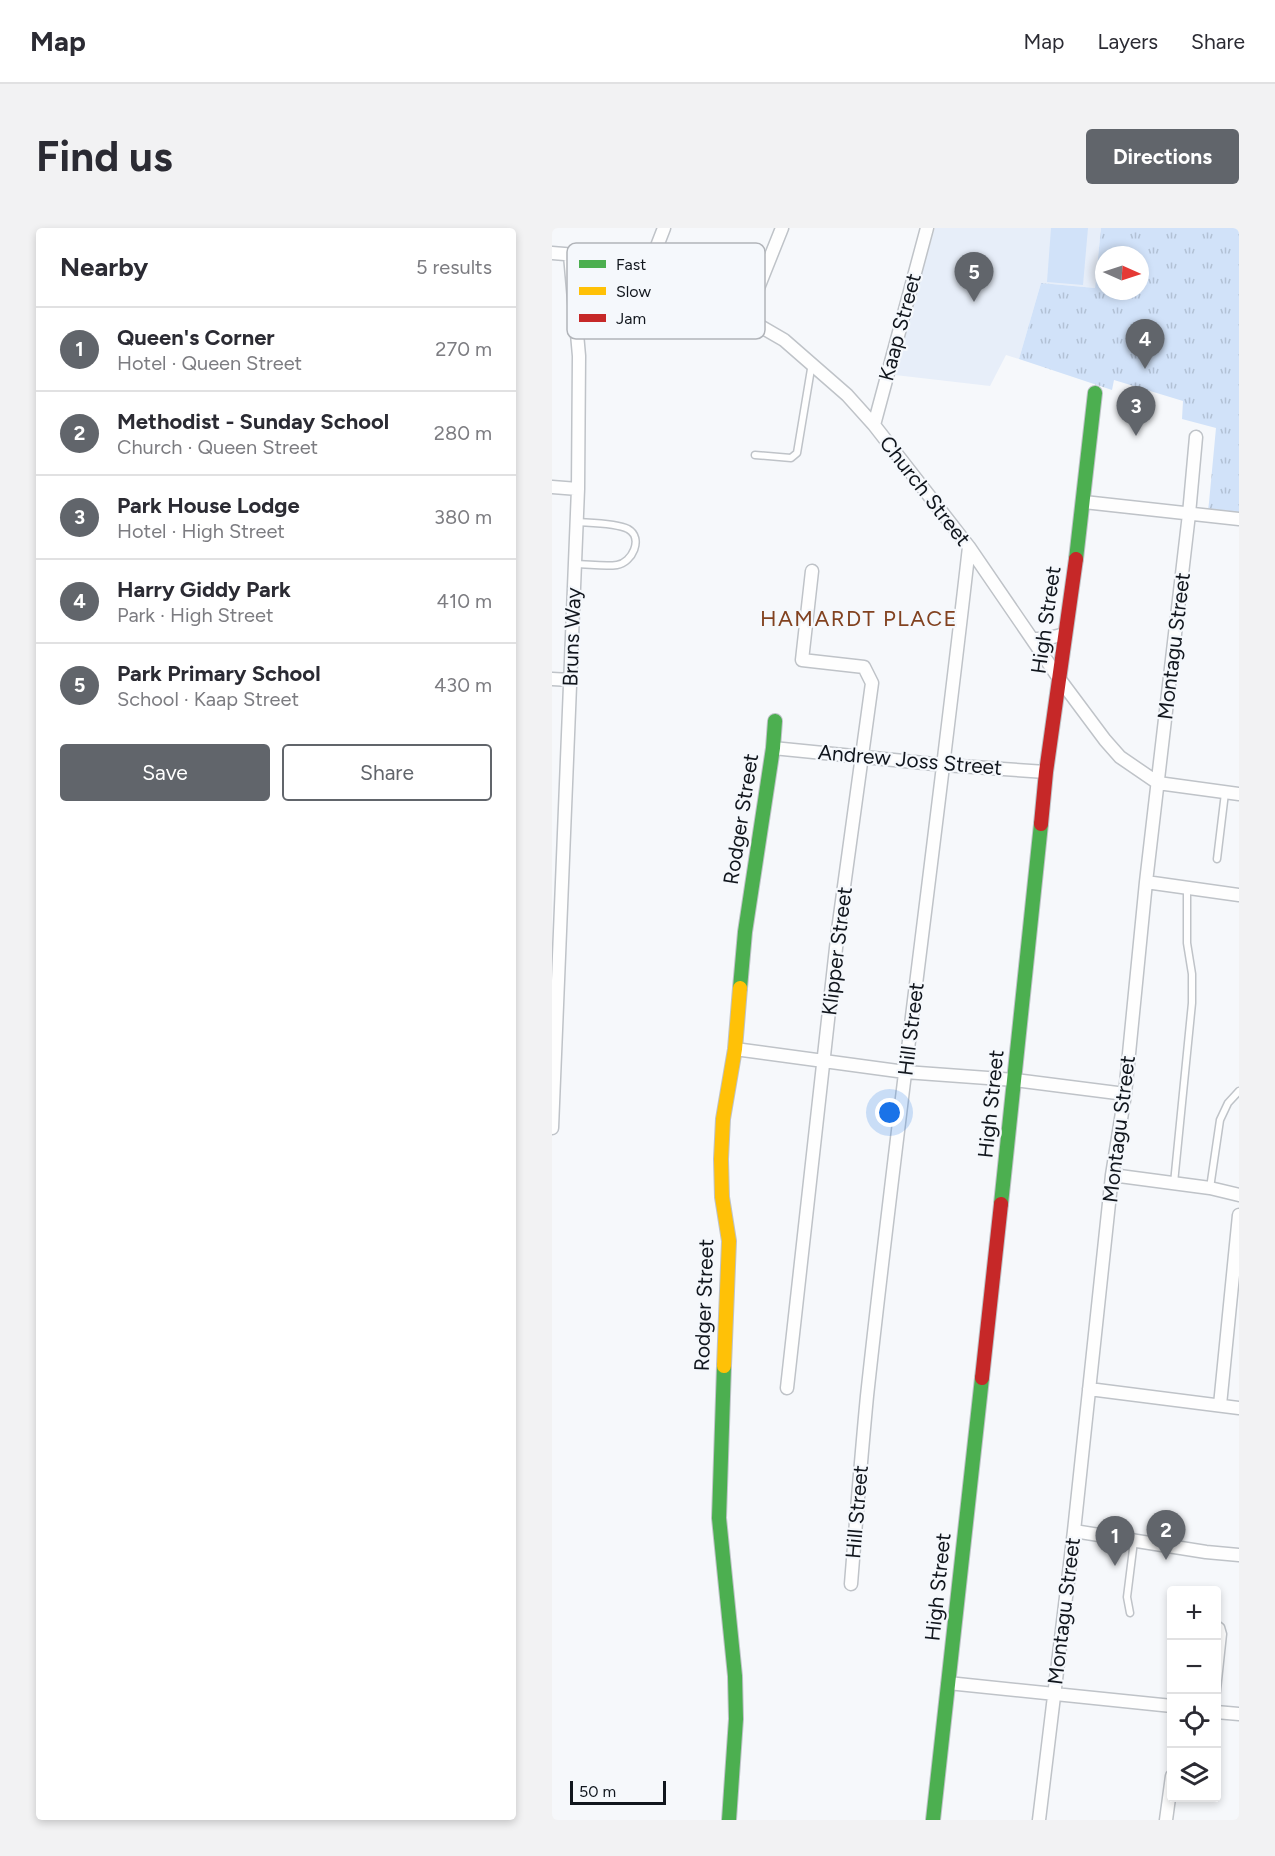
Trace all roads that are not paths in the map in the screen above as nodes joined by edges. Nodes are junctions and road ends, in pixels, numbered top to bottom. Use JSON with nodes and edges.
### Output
{"nodes":[{"id":1,"x":664,"y":228,"type":"edge"},
{"id":2,"x":782,"y":228,"type":"edge"},
{"id":3,"x":927,"y":228,"type":"edge"},
{"id":4,"x":658,"y":243,"type":"edge"},
{"id":5,"x":552,"y":253,"type":"edge"},
{"id":6,"x":567,"y":255,"type":"edge"},
{"id":7,"x":765,"y":270,"type":"edge"},
{"id":8,"x":765,"y":329,"type":"edge"},
{"id":9,"x":577,"y":339,"type":"edge"},
{"id":10,"x":812,"y":362,"type":"junction"},
{"id":11,"x":1095,"y":393,"type":"dead end"},
{"id":12,"x":874,"y":425,"type":"junction"},
{"id":13,"x":1196,"y":437,"type":"dead end"},
{"id":14,"x":755,"y":455,"type":"dead end"},
{"id":15,"x":552,"y":487,"type":"edge"},
{"id":16,"x":578,"y":489,"type":"junction"},
{"id":17,"x":1084,"y":502,"type":"junction"},
{"id":18,"x":1190,"y":514,"type":"junction"},
{"id":19,"x":1239,"y":519,"type":"edge"},
{"id":20,"x":576,"y":522,"type":"junction"},
{"id":21,"x":969,"y":547,"type":"junction"},
{"id":22,"x":575,"y":564,"type":"junction"},
{"id":23,"x":812,"y":571,"type":"dead end"},
{"id":24,"x":1065,"y":634,"type":"junction"},
{"id":25,"x":1032,"y":639,"type":"junction"},
{"id":26,"x":1058,"y":677,"type":"junction"},
{"id":27,"x":552,"y":679,"type":"edge"},
{"id":28,"x":570,"y":680,"type":"junction"},
{"id":29,"x":775,"y":721,"type":"dead end"},
{"id":30,"x":773,"y":748,"type":"junction"},
{"id":31,"x":862,"y":756,"type":"junction"},
{"id":32,"x":944,"y":765,"type":"junction"},
{"id":33,"x":1046,"y":772,"type":"junction"},
{"id":34,"x":1158,"y":783,"type":"junction"},
{"id":35,"x":1225,"y":792,"type":"junction"},
{"id":36,"x":1239,"y":794,"type":"edge"},
{"id":37,"x":1217,"y":859,"type":"dead end"},
{"id":38,"x":1146,"y":882,"type":"junction"},
{"id":39,"x":1187,"y":888,"type":"junction"},
{"id":40,"x":1239,"y":895,"type":"edge"},
{"id":41,"x":556,"y":902,"type":"edge"},
{"id":42,"x":735,"y":1049,"type":"junction"},
{"id":43,"x":824,"y":1061,"type":"junction"},
{"id":44,"x":905,"y":1072,"type":"junction"},
{"id":45,"x":1015,"y":1080,"type":"junction"},
{"id":46,"x":1239,"y":1091,"type":"edge"},
{"id":47,"x":1125,"y":1094,"type":"junction"},
{"id":48,"x":553,"y":1100,"type":"edge"},
{"id":49,"x":552,"y":1128,"type":"edge"},
{"id":50,"x":1112,"y":1175,"type":"junction"},
{"id":51,"x":1174,"y":1183,"type":"junction"},
{"id":52,"x":1210,"y":1188,"type":"junction"},
{"id":53,"x":1239,"y":1195,"type":"edge"},
{"id":54,"x":1239,"y":1215,"type":"edge"},
{"id":55,"x":788,"y":1388,"type":"dead end"},
{"id":56,"x":1089,"y":1389,"type":"junction"},
{"id":57,"x":1220,"y":1405,"type":"junction"},
{"id":58,"x":1239,"y":1408,"type":"edge"},
{"id":59,"x":1074,"y":1531,"type":"junction"},
{"id":60,"x":1134,"y":1541,"type":"junction"},
{"id":61,"x":1239,"y":1555,"type":"edge"},
{"id":62,"x":851,"y":1584,"type":"dead end"},
{"id":63,"x":1130,"y":1613,"type":"dead end"},
{"id":64,"x":1221,"y":1627,"type":"edge"},
{"id":65,"x":948,"y":1683,"type":"junction"},
{"id":66,"x":1055,"y":1694,"type":"junction"},
{"id":67,"x":1217,"y":1694,"type":"edge"},
{"id":68,"x":1167,"y":1705,"type":"edge"},
{"id":69,"x":1221,"y":1712,"type":"edge"},
{"id":70,"x":1239,"y":1714,"type":"edge"},
{"id":71,"x":1168,"y":1802,"type":"edge"},
{"id":72,"x":729,"y":1820,"type":"edge"},
{"id":73,"x":933,"y":1820,"type":"edge"},
{"id":74,"x":1039,"y":1820,"type":"edge"},
{"id":75,"x":1166,"y":1820,"type":"edge"}],
"edges":[{"from":1,"to":4,"type":"street"},
{"from":2,"to":7,"type":"street"},
{"from":3,"to":12,"type":"street","name":"Kaap Street"},
{"from":5,"to":6,"type":"street","name":"Church Street"},
{"from":8,"to":10,"type":"street","name":"Church Street"},
{"from":9,"to":16,"type":"street","name":"Bruns Way"},
{"from":10,"to":12,"type":"street","name":"Church Street"},
{"from":10,"to":14,"type":"lane"},
{"from":11,"to":17,"type":"street","name":"High Street"},
{"from":12,"to":21,"type":"street","name":"Church Street"},
{"from":13,"to":18,"type":"street","name":"Montagu Street"},
{"from":15,"to":16,"type":"street"},
{"from":16,"to":20,"type":"street","name":"Bruns Way"},
{"from":17,"to":18,"type":"street"},
{"from":17,"to":24,"type":"street","name":"High Street"},
{"from":18,"to":19,"type":"street"},
{"from":18,"to":34,"type":"street","name":"Montagu Street"},
{"from":20,"to":22,"type":"street","name":"Bruns Way"},
{"from":20,"to":22,"type":"lane"},
{"from":21,"to":25,"type":"street","name":"Church Street"},
{"from":21,"to":32,"type":"street","name":"Hill Street"},
{"from":22,"to":28,"type":"street","name":"Bruns Way"},
{"from":23,"to":31,"type":"street","name":"Klipper Street"},
{"from":24,"to":25,"type":"street"},
{"from":24,"to":26,"type":"street","name":"High Street"},
{"from":25,"to":26,"type":"street","name":"Church Street"},
{"from":26,"to":33,"type":"street","name":"High Street"},
{"from":26,"to":34,"type":"street","name":"Church Street"},
{"from":27,"to":28,"type":"street"},
{"from":28,"to":41,"type":"street","name":"Bruns Way"},
{"from":29,"to":30,"type":"street","name":"Rodger Street"},
{"from":30,"to":31,"type":"street","name":"Andrew Joss Street"},
{"from":30,"to":42,"type":"street","name":"Rodger Street"},
{"from":31,"to":32,"type":"street","name":"Andrew Joss Street"},
{"from":31,"to":43,"type":"street","name":"Klipper Street"},
{"from":32,"to":33,"type":"street","name":"Andrew Joss Street"},
{"from":32,"to":44,"type":"street","name":"Hill Street"},
{"from":33,"to":45,"type":"street","name":"High Street"},
{"from":34,"to":35,"type":"street","name":"Church Street"},
{"from":34,"to":38,"type":"street","name":"Montagu Street"},
{"from":35,"to":36,"type":"street","name":"Church Street"},
{"from":35,"to":37,"type":"lane"},
{"from":38,"to":39,"type":"street"},
{"from":38,"to":47,"type":"street","name":"Montagu Street"},
{"from":39,"to":40,"type":"street"},
{"from":39,"to":51,"type":"lane"},
{"from":41,"to":48,"type":"street","name":"Bruns Way"},
{"from":42,"to":43,"type":"street"},
{"from":42,"to":72,"type":"street","name":"Rodger Street"},
{"from":43,"to":44,"type":"street"},
{"from":43,"to":55,"type":"street","name":"Klipper Street"},
{"from":44,"to":45,"type":"street"},
{"from":44,"to":62,"type":"street","name":"Hill Street"},
{"from":45,"to":47,"type":"street"},
{"from":45,"to":65,"type":"street","name":"High Street"},
{"from":46,"to":52,"type":"lane"},
{"from":47,"to":50,"type":"street","name":"Montagu Street"},
{"from":48,"to":49,"type":"street","name":"Bruns Way"},
{"from":50,"to":51,"type":"street"},
{"from":50,"to":56,"type":"street","name":"Montagu Street"},
{"from":51,"to":52,"type":"street"},
{"from":52,"to":53,"type":"street"},
{"from":54,"to":57,"type":"street"},
{"from":56,"to":57,"type":"street"},
{"from":56,"to":59,"type":"street","name":"Montagu Street"},
{"from":57,"to":58,"type":"street"},
{"from":59,"to":60,"type":"street"},
{"from":59,"to":66,"type":"street","name":"Montagu Street"},
{"from":60,"to":61,"type":"street"},
{"from":60,"to":63,"type":"lane"},
{"from":64,"to":67,"type":"lane"},
{"from":65,"to":66,"type":"street"},
{"from":65,"to":73,"type":"street","name":"High Street"},
{"from":66,"to":68,"type":"street"},
{"from":66,"to":74,"type":"street","name":"Montagu Street"},
{"from":69,"to":70,"type":"street"},
{"from":71,"to":75,"type":"street"}]}
